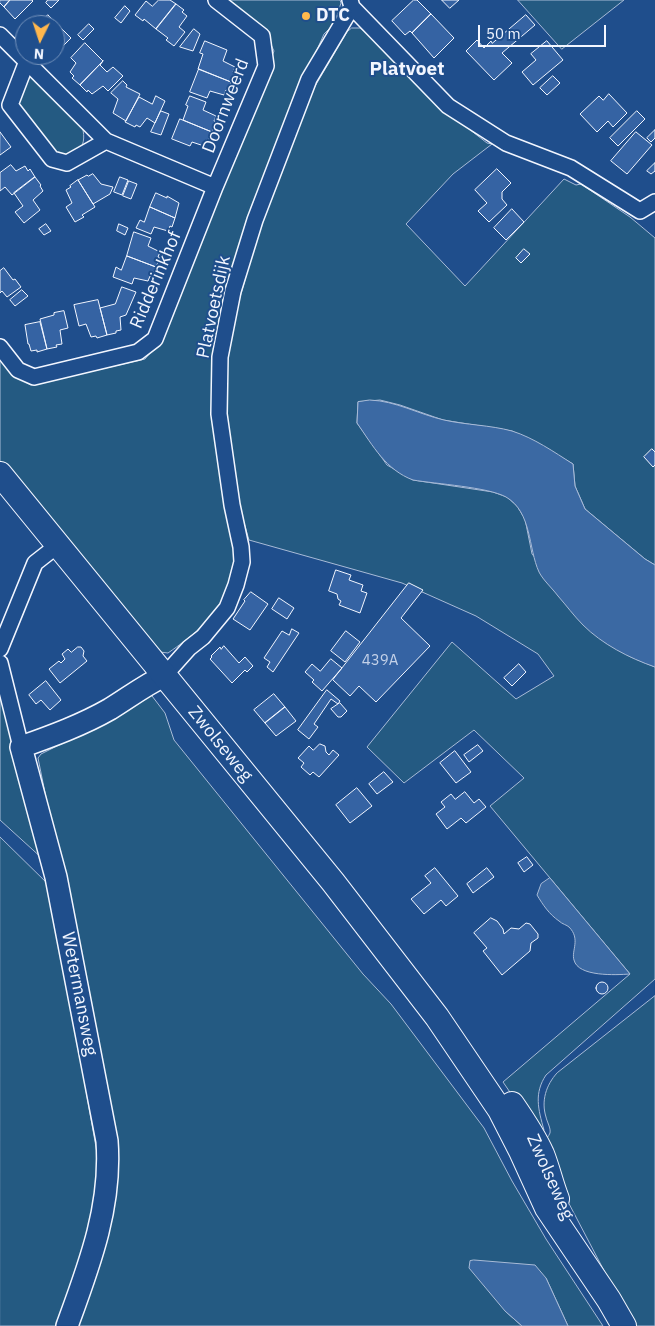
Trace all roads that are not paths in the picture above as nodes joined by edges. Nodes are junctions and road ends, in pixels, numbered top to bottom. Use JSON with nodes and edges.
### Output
{"nodes":[{"id":1,"x":216,"y":0,"type":"edge"},
{"id":2,"x":351,"y":3,"type":"edge"},
{"id":3,"x":0,"y":35,"type":"edge"},
{"id":4,"x":15,"y":49,"type":"edge"},
{"id":5,"x":25,"y":65,"type":"edge"},
{"id":6,"x":31,"y":65,"type":"edge"},
{"id":7,"x":106,"y":141,"type":"junction"},
{"id":8,"x":215,"y":187,"type":"junction"},
{"id":9,"x":655,"y":202,"type":"edge"},
{"id":10,"x":0,"y":347,"type":"edge"},
{"id":11,"x":0,"y":474,"type":"edge"},
{"id":12,"x":58,"y":545,"type":"junction"},
{"id":13,"x":0,"y":649,"type":"edge"},
{"id":14,"x":0,"y":664,"type":"edge"},
{"id":15,"x":164,"y":676,"type":"junction"},
{"id":16,"x":21,"y":747,"type":"junction"},
{"id":17,"x":67,"y":1326,"type":"edge"},
{"id":18,"x":624,"y":1326,"type":"edge"}],
"edges":[{"from":1,"to":8,"type":"street","name":"Doornweerd"},
{"from":2,"to":9,"type":"street"},
{"from":2,"to":15,"type":"street","name":"Platvoetsdijk"},
{"from":3,"to":4,"type":"street"},
{"from":5,"to":7,"type":"street"},
{"from":6,"to":7,"type":"street"},
{"from":7,"to":8,"type":"street"},
{"from":8,"to":10,"type":"street","name":"Ridderinkhof"},
{"from":11,"to":12,"type":"main road","name":"Zwolseweg"},
{"from":12,"to":13,"type":"street"},
{"from":12,"to":15,"type":"main road","name":"Zwolseweg"},
{"from":14,"to":16,"type":"street","name":"Wetermansweg"},
{"from":15,"to":16,"type":"street"},
{"from":15,"to":18,"type":"main road","name":"Zwolseweg"},
{"from":16,"to":17,"type":"street","name":"Wetermansweg"}]}
